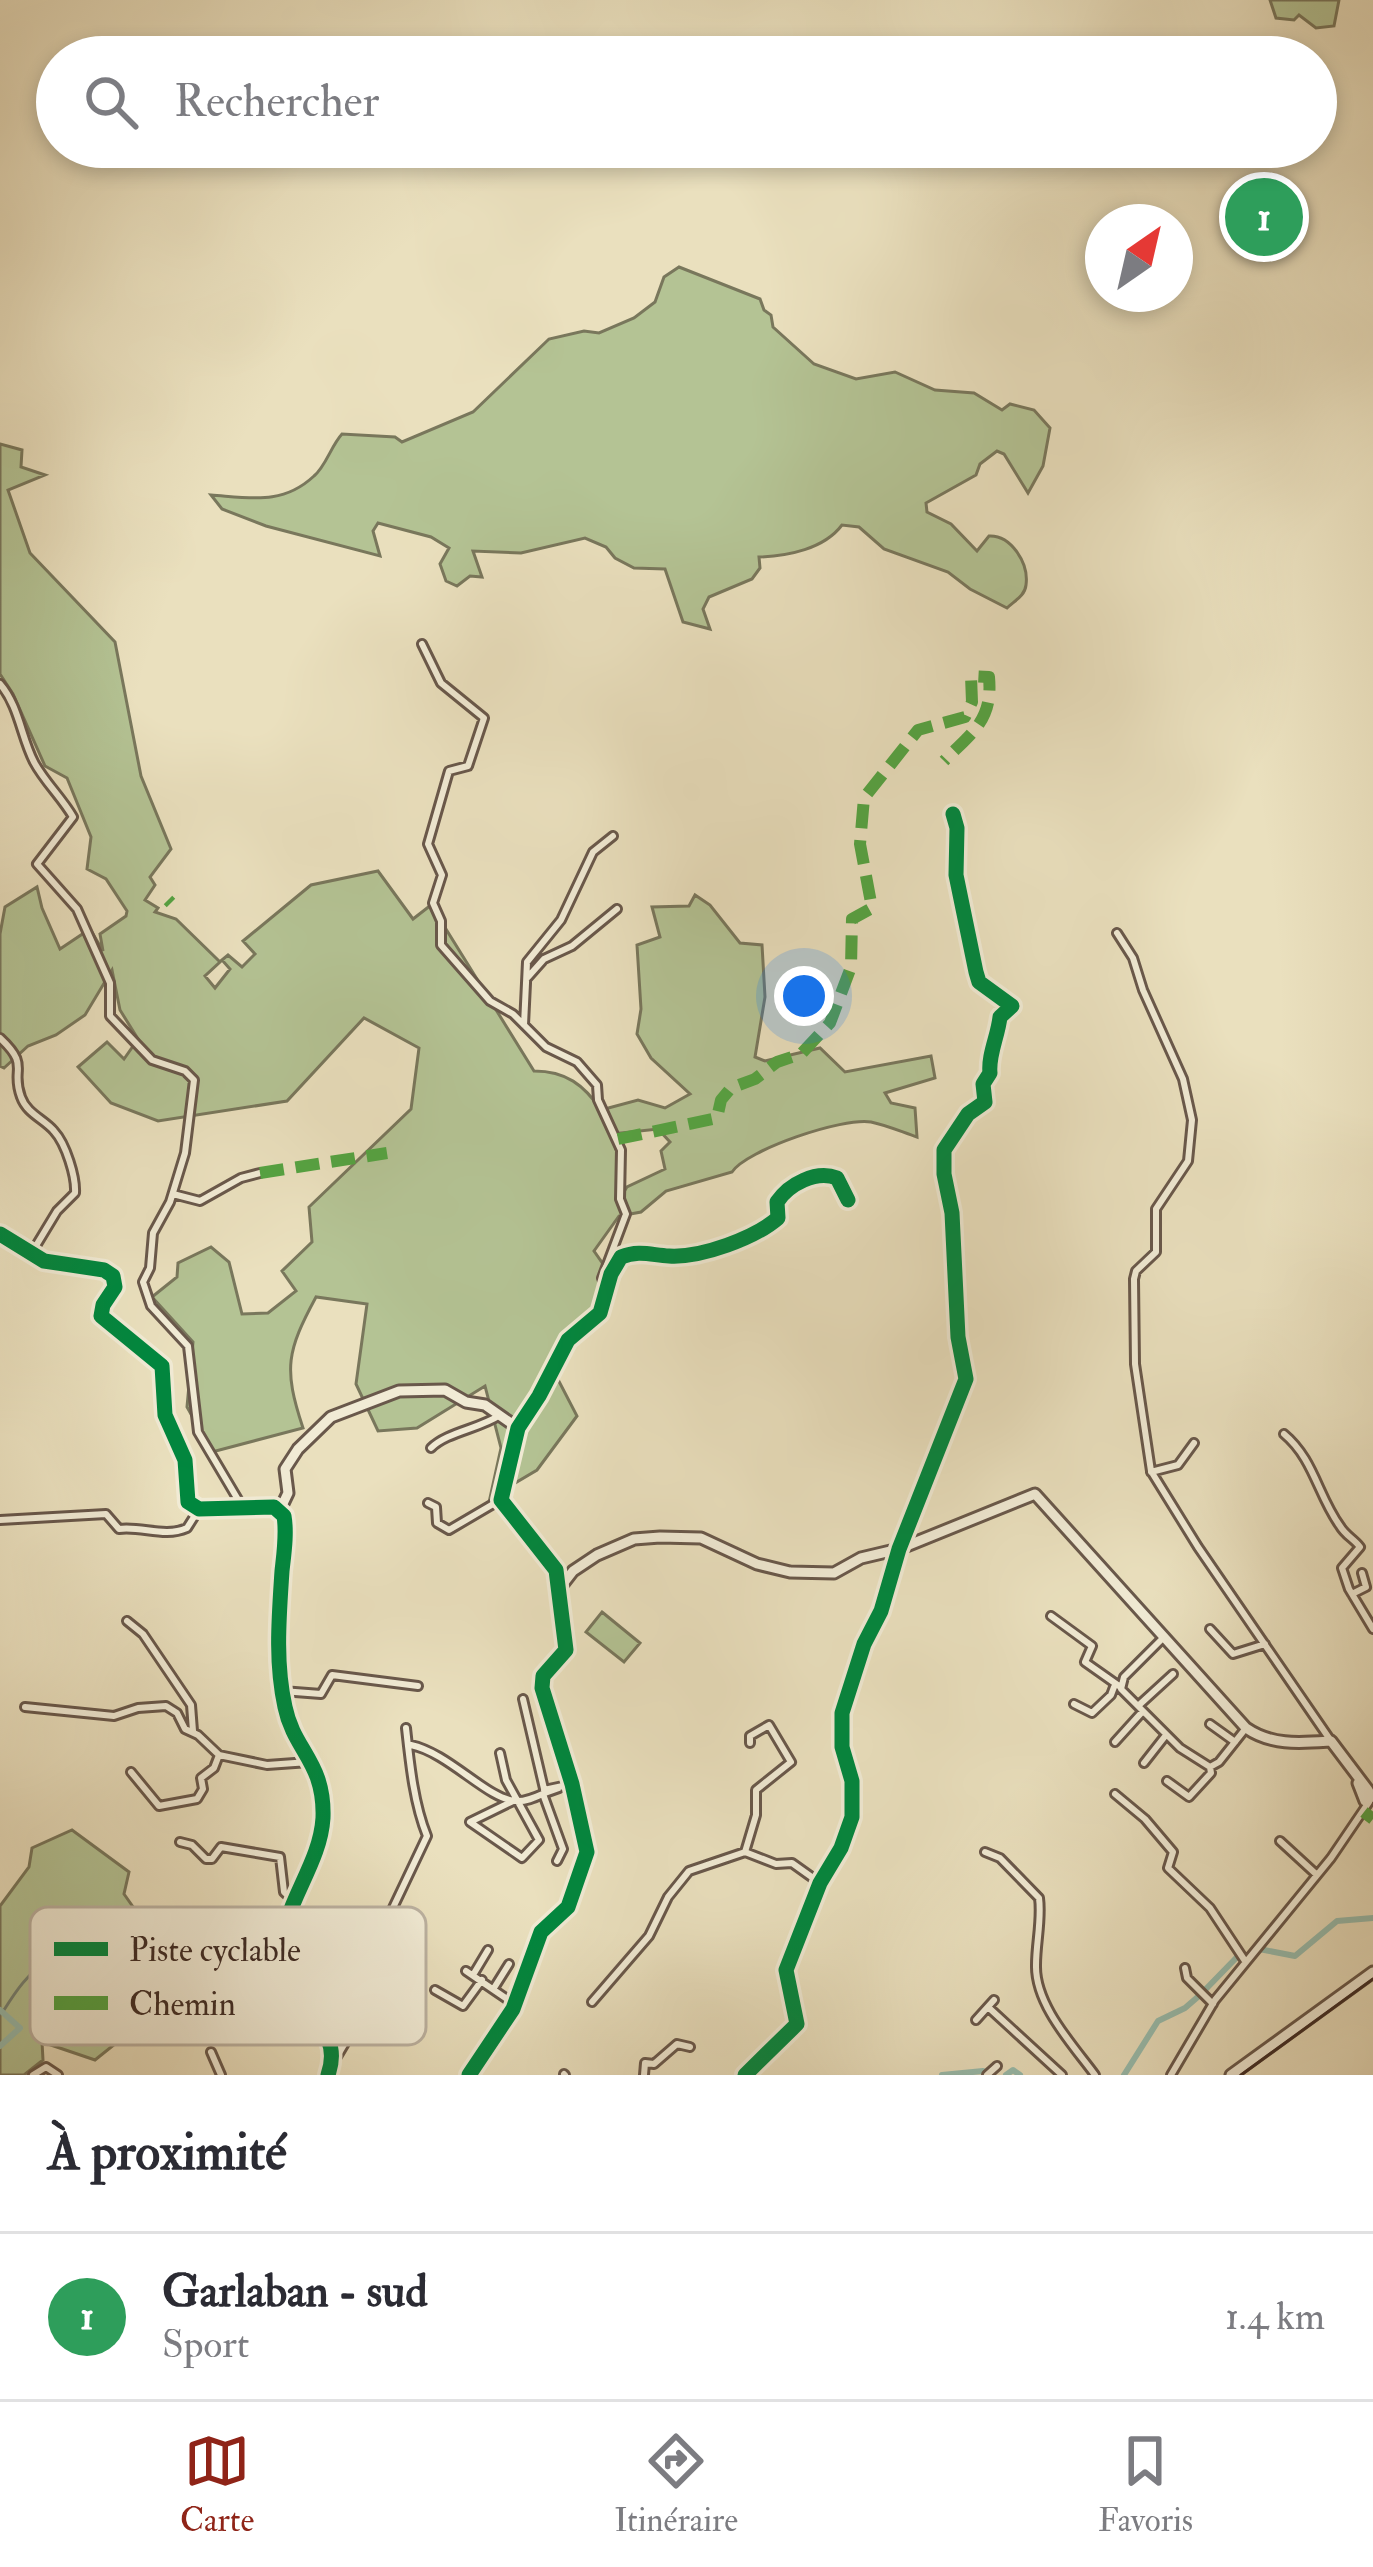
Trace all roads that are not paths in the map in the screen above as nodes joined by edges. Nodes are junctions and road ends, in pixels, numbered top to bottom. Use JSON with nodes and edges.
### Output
{"nodes":[{"id":1,"x":422,"y":644,"type":"dead end"},
{"id":2,"x":0,"y":684,"type":"edge"},
{"id":3,"x":953,"y":814,"type":"dead end"},
{"id":4,"x":613,"y":836,"type":"dead end"},
{"id":5,"x":617,"y":908,"type":"dead end"},
{"id":6,"x":1118,"y":933,"type":"dead end"},
{"id":7,"x":526,"y":980,"type":"junction"},
{"id":8,"x":524,"y":1025,"type":"junction"},
{"id":9,"x":0,"y":1038,"type":"edge"},
{"id":10,"x":260,"y":1173,"type":"dead end"},
{"id":11,"x":173,"y":1194,"type":"junction"},
{"id":12,"x":848,"y":1199,"type":"dead end"},
{"id":13,"x":0,"y":1234,"type":"edge"},
{"id":14,"x":31,"y":1254,"type":"junction"},
{"id":15,"x":607,"y":1292,"type":"junction"},
{"id":16,"x":500,"y":1414,"type":"junction"},
{"id":17,"x":518,"y":1428,"type":"junction"},
{"id":18,"x":1284,"y":1434,"type":"dead end"},
{"id":19,"x":1194,"y":1443,"type":"dead end"},
{"id":20,"x":430,"y":1448,"type":"dead end"},
{"id":21,"x":1151,"y":1472,"type":"junction"},
{"id":22,"x":500,"y":1500,"type":"junction"},
{"id":23,"x":428,"y":1503,"type":"dead end"},
{"id":24,"x":243,"y":1508,"type":"junction"},
{"id":25,"x":199,"y":1509,"type":"junction"},
{"id":26,"x":279,"y":1513,"type":"junction"},
{"id":27,"x":0,"y":1520,"type":"edge"},
{"id":28,"x":899,"y":1549,"type":"junction"},
{"id":29,"x":1362,"y":1573,"type":"dead end"},
{"id":30,"x":560,"y":1589,"type":"junction"},
{"id":31,"x":1352,"y":1594,"type":"junction"},
{"id":32,"x":1052,"y":1616,"type":"dead end"},
{"id":33,"x":127,"y":1621,"type":"dead end"},
{"id":34,"x":1210,"y":1628,"type":"dead end"},
{"id":35,"x":1373,"y":1629,"type":"edge"},
{"id":36,"x":1163,"y":1638,"type":"junction"},
{"id":37,"x":1265,"y":1644,"type":"junction"},
{"id":38,"x":1173,"y":1674,"type":"dead end"},
{"id":39,"x":418,"y":1686,"type":"dead end"},
{"id":40,"x":1117,"y":1686,"type":"junction"},
{"id":41,"x":282,"y":1691,"type":"junction"},
{"id":42,"x":524,"y":1699,"type":"dead end"},
{"id":43,"x":1073,"y":1704,"type":"dead end"},
{"id":44,"x":25,"y":1707,"type":"dead end"},
{"id":45,"x":1140,"y":1709,"type":"junction"},
{"id":46,"x":1210,"y":1724,"type":"dead end"},
{"id":47,"x":406,"y":1728,"type":"dead end"},
{"id":48,"x":1246,"y":1728,"type":"junction"},
{"id":49,"x":193,"y":1731,"type":"junction"},
{"id":50,"x":1166,"y":1735,"type":"junction"},
{"id":51,"x":1331,"y":1741,"type":"junction"},
{"id":52,"x":1115,"y":1742,"type":"dead end"},
{"id":53,"x":1235,"y":1742,"type":"junction"},
{"id":54,"x":750,"y":1743,"type":"dead end"},
{"id":55,"x":411,"y":1745,"type":"dead end"},
{"id":56,"x":500,"y":1753,"type":"dead end"},
{"id":57,"x":219,"y":1755,"type":"junction"},
{"id":58,"x":313,"y":1762,"type":"junction"},
{"id":59,"x":1144,"y":1762,"type":"dead end"},
{"id":60,"x":1210,"y":1768,"type":"junction"},
{"id":61,"x":131,"y":1772,"type":"dead end"},
{"id":62,"x":1167,"y":1781,"type":"dead end"},
{"id":63,"x":568,"y":1785,"type":"junction"},
{"id":64,"x":545,"y":1793,"type":"junction"},
{"id":65,"x":1115,"y":1794,"type":"dead end"},
{"id":66,"x":1368,"y":1795,"type":"edge"},
{"id":67,"x":516,"y":1801,"type":"junction"},
{"id":68,"x":1280,"y":1841,"type":"dead end"},
{"id":69,"x":180,"y":1842,"type":"dead end"},
{"id":70,"x":745,"y":1852,"type":"junction"},
{"id":71,"x":985,"y":1852,"type":"dead end"},
{"id":72,"x":556,"y":1861,"type":"dead end"},
{"id":73,"x":1317,"y":1875,"type":"junction"},
{"id":74,"x":820,"y":1883,"type":"junction"},
{"id":75,"x":294,"y":1901,"type":"junction"},
{"id":76,"x":292,"y":1907,"type":"edge"},
{"id":77,"x":394,"y":1907,"type":"edge"},
{"id":78,"x":488,"y":1950,"type":"dead end"},
{"id":79,"x":1245,"y":1961,"type":"junction"},
{"id":80,"x":509,"y":1964,"type":"dead end"},
{"id":81,"x":1185,"y":1968,"type":"dead end"},
{"id":82,"x":1373,"y":1972,"type":"edge"},
{"id":83,"x":482,"y":1980,"type":"junction"},
{"id":84,"x":494,"y":1988,"type":"junction"},
{"id":85,"x":436,"y":1990,"type":"dead end"},
{"id":86,"x":592,"y":2002,"type":"dead end"},
{"id":87,"x":1213,"y":2004,"type":"junction"},
{"id":88,"x":513,"y":2009,"type":"junction"},
{"id":89,"x":976,"y":2020,"type":"dead end"},
{"id":90,"x":690,"y":2047,"type":"dead end"},
{"id":91,"x":211,"y":2052,"type":"dead end"},
{"id":92,"x":33,"y":2075,"type":"edge"},
{"id":93,"x":58,"y":2075,"type":"edge"},
{"id":94,"x":221,"y":2075,"type":"edge"},
{"id":95,"x":469,"y":2075,"type":"edge"},
{"id":96,"x":644,"y":2075,"type":"edge"},
{"id":97,"x":746,"y":2075,"type":"edge"},
{"id":98,"x":1062,"y":2075,"type":"edge"},
{"id":99,"x":1095,"y":2075,"type":"edge"},
{"id":100,"x":1171,"y":2075,"type":"edge"},
{"id":101,"x":1231,"y":2075,"type":"edge"}],
"edges":[{"from":1,"to":8,"type":"street"},
{"from":2,"to":11,"type":"street"},
{"from":3,"to":28,"type":"street"},
{"from":4,"to":7,"type":"street"},
{"from":5,"to":7,"type":"street"},
{"from":6,"to":21,"type":"street"},
{"from":7,"to":8,"type":"street"},
{"from":8,"to":15,"type":"street"},
{"from":9,"to":14,"type":"street"},
{"from":10,"to":11,"type":"street"},
{"from":11,"to":24,"type":"street"},
{"from":12,"to":15,"type":"street"},
{"from":13,"to":14,"type":"street"},
{"from":14,"to":25,"type":"street"},
{"from":15,"to":17,"type":"street"},
{"from":16,"to":17,"type":"street"},
{"from":16,"to":20,"type":"street"},
{"from":16,"to":26,"type":"street"},
{"from":17,"to":22,"type":"street"},
{"from":18,"to":31,"type":"street"},
{"from":19,"to":21,"type":"street"},
{"from":21,"to":37,"type":"street"},
{"from":22,"to":23,"type":"street"},
{"from":22,"to":30,"type":"street"},
{"from":24,"to":25,"type":"street"},
{"from":24,"to":26,"type":"street"},
{"from":25,"to":27,"type":"street"},
{"from":26,"to":41,"type":"street"},
{"from":28,"to":30,"type":"street"},
{"from":28,"to":36,"type":"street"},
{"from":28,"to":74,"type":"street"},
{"from":29,"to":31,"type":"street"},
{"from":30,"to":63,"type":"street"},
{"from":31,"to":35,"type":"street"},
{"from":32,"to":40,"type":"street"},
{"from":33,"to":49,"type":"street"},
{"from":34,"to":37,"type":"street"},
{"from":36,"to":40,"type":"street"},
{"from":36,"to":48,"type":"street"},
{"from":37,"to":51,"type":"street"},
{"from":38,"to":45,"type":"street"},
{"from":39,"to":41,"type":"street"},
{"from":40,"to":43,"type":"street"},
{"from":40,"to":45,"type":"street"},
{"from":41,"to":58,"type":"street"},
{"from":42,"to":64,"type":"street"},
{"from":44,"to":49,"type":"street"},
{"from":45,"to":50,"type":"street"},
{"from":45,"to":52,"type":"street"},
{"from":46,"to":53,"type":"street"},
{"from":47,"to":77,"type":"street"},
{"from":48,"to":51,"type":"street"},
{"from":48,"to":53,"type":"street"},
{"from":49,"to":57,"type":"street"},
{"from":50,"to":59,"type":"street"},
{"from":50,"to":60,"type":"street"},
{"from":51,"to":66,"type":"street"},
{"from":53,"to":60,"type":"street"},
{"from":54,"to":70,"type":"street"},
{"from":55,"to":67,"type":"street"},
{"from":56,"to":67,"type":"street"},
{"from":57,"to":58,"type":"street"},
{"from":57,"to":61,"type":"street"},
{"from":58,"to":75,"type":"street"},
{"from":60,"to":62,"type":"street"},
{"from":63,"to":64,"type":"street"},
{"from":63,"to":88,"type":"street"},
{"from":64,"to":67,"type":"street"},
{"from":64,"to":72,"type":"street"},
{"from":65,"to":79,"type":"street"},
{"from":66,"to":73,"type":"street"},
{"from":67,"to":67,"type":"street"},
{"from":68,"to":73,"type":"street"},
{"from":69,"to":75,"type":"street"},
{"from":70,"to":74,"type":"street"},
{"from":70,"to":86,"type":"street"},
{"from":71,"to":99,"type":"street"},
{"from":73,"to":79,"type":"street"},
{"from":74,"to":97,"type":"street"},
{"from":75,"to":76,"type":"street"},
{"from":78,"to":83,"type":"street"},
{"from":79,"to":87,"type":"street"},
{"from":80,"to":84,"type":"street"},
{"from":81,"to":87,"type":"street"},
{"from":82,"to":101,"type":"street"},
{"from":83,"to":84,"type":"street"},
{"from":83,"to":85,"type":"street"},
{"from":84,"to":88,"type":"street"},
{"from":87,"to":100,"type":"street"},
{"from":88,"to":95,"type":"street"},
{"from":89,"to":98,"type":"street"},
{"from":90,"to":96,"type":"street"},
{"from":91,"to":94,"type":"street"},
{"from":92,"to":93,"type":"street"}]}
